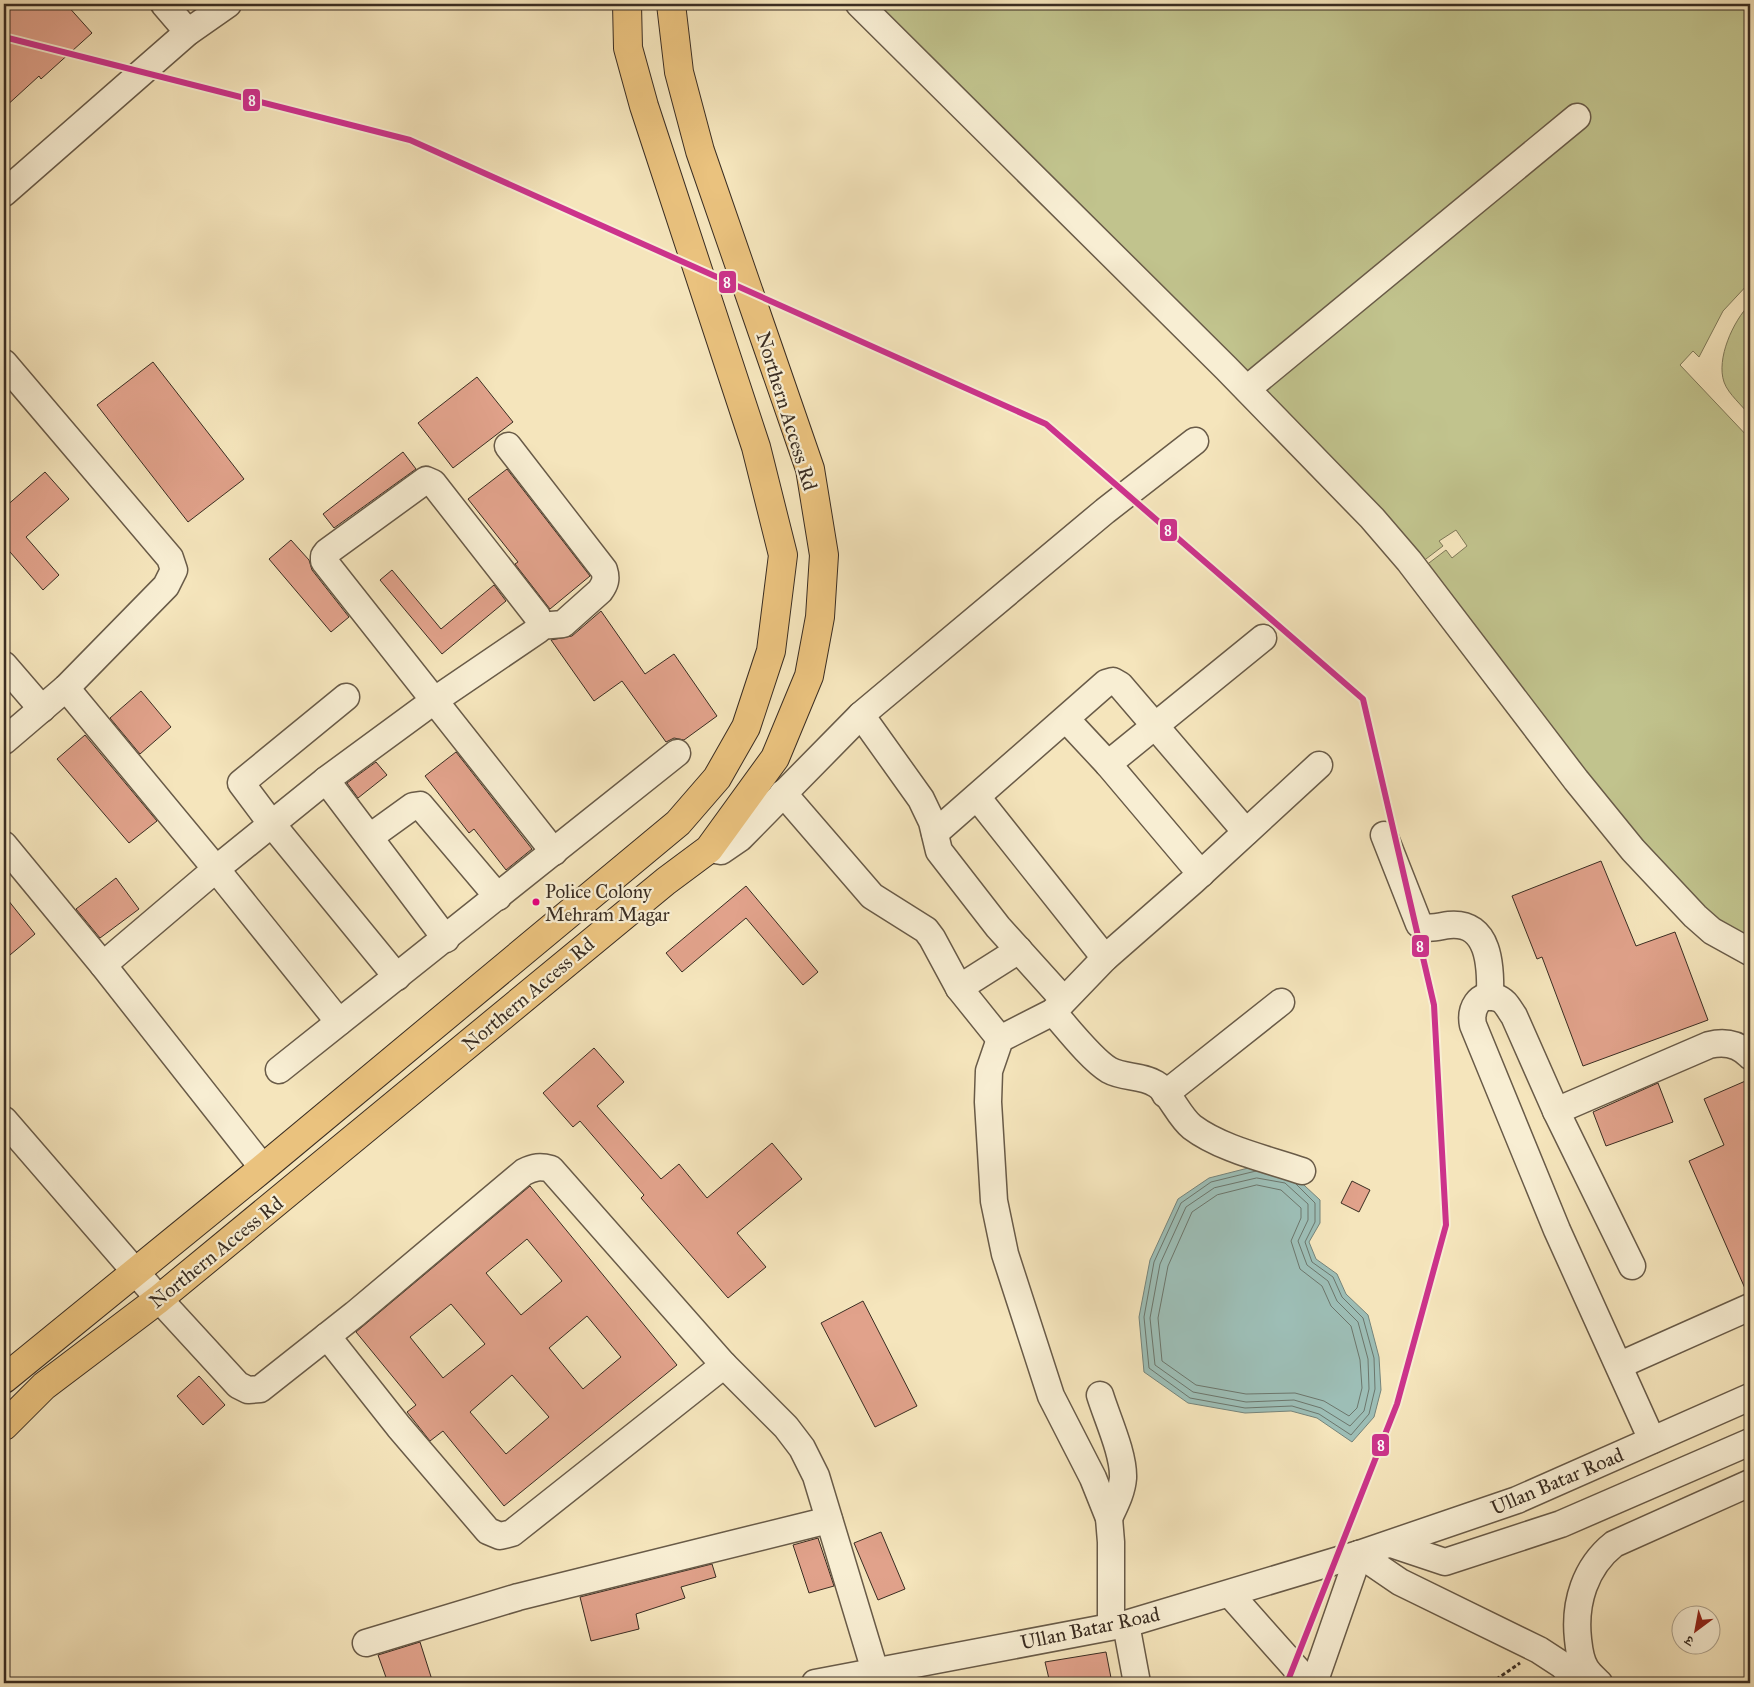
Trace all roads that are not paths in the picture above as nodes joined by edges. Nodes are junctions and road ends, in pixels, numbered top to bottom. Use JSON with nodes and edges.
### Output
{"nodes":[{"id":1,"x":164,"y":4,"type":"edge"},
{"id":2,"x":228,"y":4,"type":"edge"},
{"id":3,"x":627,"y":4,"type":"edge"},
{"id":4,"x":671,"y":4,"type":"edge"},
{"id":5,"x":859,"y":4,"type":"edge"},
{"id":6,"x":188,"y":32,"type":"junction"},
{"id":7,"x":1577,"y":117,"type":"dead end"},
{"id":8,"x":4,"y":193,"type":"edge"},
{"id":9,"x":4,"y":364,"type":"edge"},
{"id":10,"x":1247,"y":389,"type":"junction"},
{"id":11,"x":1195,"y":442,"type":"dead end"},
{"id":12,"x":508,"y":446,"type":"dead end"},
{"id":13,"x":540,"y":626,"type":"junction"},
{"id":14,"x":1263,"y":638,"type":"dead end"},
{"id":15,"x":4,"y":665,"type":"edge"},
{"id":16,"x":66,"y":688,"type":"junction"},
{"id":17,"x":346,"y":696,"type":"dead end"},
{"id":18,"x":435,"y":700,"type":"junction"},
{"id":19,"x":42,"y":709,"type":"junction"},
{"id":20,"x":861,"y":715,"type":"junction"},
{"id":21,"x":1066,"y":719,"type":"junction"},
{"id":22,"x":1153,"y":726,"type":"junction"},
{"id":23,"x":4,"y":741,"type":"edge"},
{"id":24,"x":677,"y":753,"type":"dead end"},
{"id":25,"x":1108,"y":764,"type":"junction"},
{"id":26,"x":1319,"y":765,"type":"dead end"},
{"id":27,"x":326,"y":780,"type":"junction"},
{"id":28,"x":783,"y":793,"type":"junction"},
{"id":29,"x":977,"y":797,"type":"junction"},
{"id":30,"x":271,"y":823,"type":"junction"},
{"id":31,"x":935,"y":832,"type":"junction"},
{"id":32,"x":1246,"y":832,"type":"junction"},
{"id":33,"x":1384,"y":835,"type":"dead end"},
{"id":34,"x":370,"y":837,"type":"junction"},
{"id":35,"x":4,"y":845,"type":"edge"},
{"id":36,"x":709,"y":849,"type":"junction"},
{"id":37,"x":554,"y":852,"type":"junction"},
{"id":38,"x":642,"y":853,"type":"junction"},
{"id":39,"x":216,"y":869,"type":"junction"},
{"id":40,"x":1201,"y":874,"type":"junction"},
{"id":41,"x":666,"y":880,"type":"junction"},
{"id":42,"x":498,"y":898,"type":"junction"},
{"id":43,"x":446,"y":939,"type":"junction"},
{"id":44,"x":1019,"y":950,"type":"junction"},
{"id":45,"x":1750,"y":952,"type":"edge"},
{"id":46,"x":1105,"y":958,"type":"junction"},
{"id":47,"x":103,"y":965,"type":"junction"},
{"id":48,"x":397,"y":977,"type":"junction"},
{"id":49,"x":959,"y":988,"type":"junction"},
{"id":50,"x":1490,"y":997,"type":"junction"},
{"id":51,"x":1281,"y":1002,"type":"dead end"},
{"id":52,"x":1058,"y":1006,"type":"junction"},
{"id":53,"x":339,"y":1022,"type":"junction"},
{"id":54,"x":1000,"y":1039,"type":"junction"},
{"id":55,"x":1750,"y":1056,"type":"edge"},
{"id":56,"x":279,"y":1070,"type":"dead end"},
{"id":57,"x":1165,"y":1094,"type":"junction"},
{"id":58,"x":1556,"y":1112,"type":"junction"},
{"id":59,"x":4,"y":1120,"type":"edge"},
{"id":60,"x":263,"y":1168,"type":"junction"},
{"id":61,"x":1302,"y":1171,"type":"dead end"},
{"id":62,"x":1632,"y":1266,"type":"dead end"},
{"id":63,"x":136,"y":1272,"type":"junction"},
{"id":64,"x":159,"y":1299,"type":"junction"},
{"id":65,"x":1750,"y":1307,"type":"edge"},
{"id":66,"x":327,"y":1336,"type":"junction"},
{"id":67,"x":724,"y":1365,"type":"junction"},
{"id":68,"x":1620,"y":1365,"type":"junction"},
{"id":69,"x":4,"y":1379,"type":"edge"},
{"id":70,"x":1100,"y":1395,"type":"dead end"},
{"id":71,"x":1750,"y":1397,"type":"edge"},
{"id":72,"x":4,"y":1426,"type":"edge"},
{"id":73,"x":1652,"y":1440,"type":"junction"},
{"id":74,"x":1750,"y":1442,"type":"edge"},
{"id":75,"x":1750,"y":1483,"type":"edge"},
{"id":76,"x":1109,"y":1518,"type":"junction"},
{"id":77,"x":829,"y":1520,"type":"junction"},
{"id":78,"x":1391,"y":1544,"type":"junction"},
{"id":79,"x":1359,"y":1554,"type":"junction"},
{"id":80,"x":1230,"y":1594,"type":"junction"},
{"id":81,"x":1119,"y":1624,"type":"junction"},
{"id":82,"x":366,"y":1643,"type":"dead end"},
{"id":83,"x":875,"y":1672,"type":"junction"},
{"id":84,"x":815,"y":1683,"type":"edge"},
{"id":85,"x":1137,"y":1683,"type":"edge"},
{"id":86,"x":1309,"y":1683,"type":"edge"},
{"id":87,"x":1314,"y":1683,"type":"edge"},
{"id":88,"x":1579,"y":1683,"type":"edge"},
{"id":89,"x":1599,"y":1683,"type":"edge"}],
"edges":[{"from":1,"to":6,"type":"street"},
{"from":2,"to":6,"type":"street"},
{"from":3,"to":38,"type":"main road","name":"Northern Access Rd"},
{"from":4,"to":36,"type":"main road","name":"Northern Access Rd"},
{"from":5,"to":10,"type":"street"},
{"from":6,"to":8,"type":"street"},
{"from":7,"to":10,"type":"street"},
{"from":9,"to":16,"type":"street"},
{"from":10,"to":45,"type":"street"},
{"from":11,"to":20,"type":"street"},
{"from":12,"to":13,"type":"street"},
{"from":13,"to":18,"type":"street"},
{"from":13,"to":18,"type":"street"},
{"from":14,"to":22,"type":"street"},
{"from":15,"to":19,"type":"street"},
{"from":16,"to":19,"type":"street"},
{"from":16,"to":39,"type":"street"},
{"from":17,"to":30,"type":"street"},
{"from":18,"to":27,"type":"street"},
{"from":18,"to":37,"type":"street"},
{"from":19,"to":23,"type":"street"},
{"from":20,"to":28,"type":"street"},
{"from":20,"to":31,"type":"street"},
{"from":21,"to":22,"type":"street"},
{"from":21,"to":25,"type":"street"},
{"from":21,"to":29,"type":"street"},
{"from":22,"to":25,"type":"street"},
{"from":22,"to":32,"type":"street"},
{"from":24,"to":37,"type":"street"},
{"from":25,"to":40,"type":"street"},
{"from":26,"to":32,"type":"street"},
{"from":27,"to":30,"type":"street"},
{"from":27,"to":34,"type":"street"},
{"from":28,"to":36,"type":"street"},
{"from":28,"to":49,"type":"street"},
{"from":29,"to":31,"type":"street"},
{"from":29,"to":46,"type":"street"},
{"from":30,"to":39,"type":"street"},
{"from":30,"to":48,"type":"street"},
{"from":31,"to":44,"type":"street"},
{"from":32,"to":40,"type":"street"},
{"from":33,"to":50,"type":"street"},
{"from":34,"to":42,"type":"street"},
{"from":34,"to":43,"type":"street"},
{"from":35,"to":47,"type":"street"},
{"from":36,"to":41,"type":"main road","name":"Northern Access Rd"},
{"from":37,"to":42,"type":"street"},
{"from":38,"to":41,"type":"main road"},
{"from":38,"to":60,"type":"main road","name":"Northern Access Rd"},
{"from":39,"to":47,"type":"street"},
{"from":39,"to":53,"type":"street"},
{"from":40,"to":46,"type":"street"},
{"from":41,"to":64,"type":"main road","name":"Northern Access Rd"},
{"from":42,"to":43,"type":"street"},
{"from":43,"to":48,"type":"street"},
{"from":44,"to":49,"type":"street"},
{"from":44,"to":52,"type":"street"},
{"from":46,"to":52,"type":"street"},
{"from":47,"to":60,"type":"street"},
{"from":48,"to":53,"type":"street"},
{"from":49,"to":54,"type":"street"},
{"from":50,"to":58,"type":"street"},
{"from":50,"to":68,"type":"street"},
{"from":51,"to":57,"type":"street"},
{"from":52,"to":54,"type":"street"},
{"from":52,"to":57,"type":"street"},
{"from":53,"to":56,"type":"street"},
{"from":54,"to":76,"type":"street"},
{"from":55,"to":58,"type":"street"},
{"from":57,"to":61,"type":"street"},
{"from":58,"to":62,"type":"street"},
{"from":59,"to":63,"type":"street"},
{"from":60,"to":63,"type":"main road","name":"Northern Access Rd"},
{"from":63,"to":64,"type":"street"},
{"from":63,"to":69,"type":"main road","name":"Northern Access Rd"},
{"from":64,"to":66,"type":"street"},
{"from":64,"to":72,"type":"main road","name":"Northern Access Rd"},
{"from":65,"to":68,"type":"street"},
{"from":66,"to":67,"type":"street"},
{"from":66,"to":67,"type":"street"},
{"from":67,"to":77,"type":"street"},
{"from":68,"to":73,"type":"street"},
{"from":70,"to":76,"type":"street"},
{"from":71,"to":73,"type":"street","name":"Ullan Batar Road"},
{"from":73,"to":78,"type":"street","name":"Ullan Batar Road"},
{"from":74,"to":78,"type":"street"},
{"from":75,"to":89,"type":"street"},
{"from":76,"to":81,"type":"street"},
{"from":77,"to":82,"type":"street"},
{"from":77,"to":83,"type":"street"},
{"from":78,"to":79,"type":"street","name":"Ullan Batar Road"},
{"from":79,"to":80,"type":"street","name":"Ullan Batar Road"},
{"from":79,"to":87,"type":"street"},
{"from":79,"to":88,"type":"street"},
{"from":80,"to":81,"type":"street","name":"Ullan Batar Road"},
{"from":80,"to":86,"type":"street"},
{"from":81,"to":83,"type":"street","name":"Ullan Batar Road"},
{"from":81,"to":85,"type":"street"},
{"from":83,"to":84,"type":"street","name":"Ullan Batar Road"}]}
